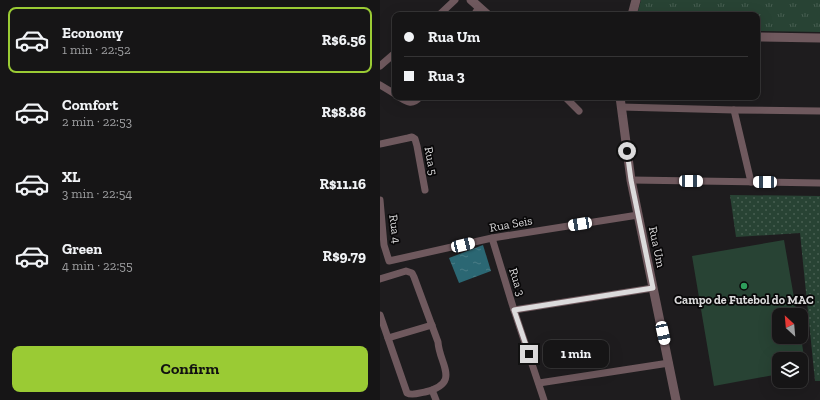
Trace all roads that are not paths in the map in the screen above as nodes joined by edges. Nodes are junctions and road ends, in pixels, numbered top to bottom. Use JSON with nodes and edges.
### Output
{"nodes":[{"id":1,"x":455,"y":0,"type":"edge"},
{"id":2,"x":471,"y":0,"type":"edge"},
{"id":3,"x":636,"y":0,"type":"edge"},
{"id":4,"x":476,"y":11,"type":"edge"},
{"id":5,"x":441,"y":12,"type":"edge"},
{"id":6,"x":633,"y":12,"type":"edge"},
{"id":7,"x":760,"y":37,"type":"edge"},
{"id":8,"x":820,"y":38,"type":"edge"},
{"id":9,"x":392,"y":56,"type":"edge"},
{"id":10,"x":380,"y":66,"type":"edge"},
{"id":11,"x":380,"y":85,"type":"edge"},
{"id":12,"x":392,"y":92,"type":"edge"},
{"id":13,"x":404,"y":100,"type":"edge"},
{"id":14,"x":417,"y":100,"type":"edge"},
{"id":15,"x":568,"y":100,"type":"edge"},
{"id":16,"x":620,"y":100,"type":"edge"},
{"id":17,"x":621,"y":107,"type":"junction"},
{"id":18,"x":734,"y":110,"type":"junction"},
{"id":19,"x":579,"y":111,"type":"dead end"},
{"id":20,"x":820,"y":111,"type":"edge"},
{"id":21,"x":380,"y":144,"type":"edge"},
{"id":22,"x":631,"y":180,"type":"junction"},
{"id":23,"x":751,"y":182,"type":"junction"},
{"id":24,"x":820,"y":183,"type":"edge"},
{"id":25,"x":424,"y":190,"type":"dead end"},
{"id":26,"x":380,"y":200,"type":"edge"},
{"id":27,"x":638,"y":214,"type":"junction"},
{"id":28,"x":492,"y":238,"type":"junction"},
{"id":29,"x":382,"y":245,"type":"edge"},
{"id":30,"x":389,"y":261,"type":"joint"},
{"id":31,"x":380,"y":279,"type":"edge"},
{"id":32,"x":653,"y":288,"type":"junction"},
{"id":33,"x":514,"y":310,"type":"junction"},
{"id":34,"x":380,"y":315,"type":"edge"},
{"id":35,"x":432,"y":325,"type":"junction"},
{"id":36,"x":388,"y":338,"type":"junction"},
{"id":37,"x":669,"y":363,"type":"junction"},
{"id":38,"x":539,"y":383,"type":"junction"},
{"id":39,"x":432,"y":390,"type":"junction"},
{"id":40,"x":436,"y":400,"type":"edge"},
{"id":41,"x":544,"y":400,"type":"edge"},
{"id":42,"x":676,"y":400,"type":"edge"}],
"edges":[{"from":1,"to":5,"type":"street"},
{"from":2,"to":4,"type":"street"},
{"from":3,"to":6,"type":"street"},
{"from":7,"to":8,"type":"street"},
{"from":9,"to":10,"type":"street"},
{"from":11,"to":12,"type":"street"},
{"from":13,"to":14,"type":"street"},
{"from":15,"to":19,"type":"street"},
{"from":16,"to":17,"type":"street","name":"Rua Um"},
{"from":17,"to":18,"type":"street"},
{"from":17,"to":22,"type":"street","name":"Rua Um"},
{"from":18,"to":20,"type":"street"},
{"from":18,"to":23,"type":"street"},
{"from":21,"to":25,"type":"street","name":"Rua 5"},
{"from":22,"to":23,"type":"street"},
{"from":22,"to":27,"type":"street","name":"Rua Um"},
{"from":23,"to":24,"type":"street"},
{"from":26,"to":29,"type":"street","name":"Rua 4"},
{"from":27,"to":28,"type":"street","name":"Rua Seis"},
{"from":27,"to":32,"type":"street","name":"Rua Um"},
{"from":28,"to":30,"type":"street","name":"Rua Seis"},
{"from":28,"to":33,"type":"street","name":"Rua 3"},
{"from":29,"to":30,"type":"street","name":"Rua 4"},
{"from":31,"to":35,"type":"street"},
{"from":32,"to":33,"type":"street"},
{"from":32,"to":37,"type":"street","name":"Rua Um"},
{"from":33,"to":38,"type":"street","name":"Rua 3"},
{"from":34,"to":36,"type":"street"},
{"from":35,"to":36,"type":"street"},
{"from":35,"to":39,"type":"street"},
{"from":36,"to":39,"type":"street"},
{"from":37,"to":38,"type":"street"},
{"from":37,"to":42,"type":"street","name":"Rua Um"},
{"from":38,"to":41,"type":"street","name":"Rua 3"},
{"from":39,"to":40,"type":"street"}]}
